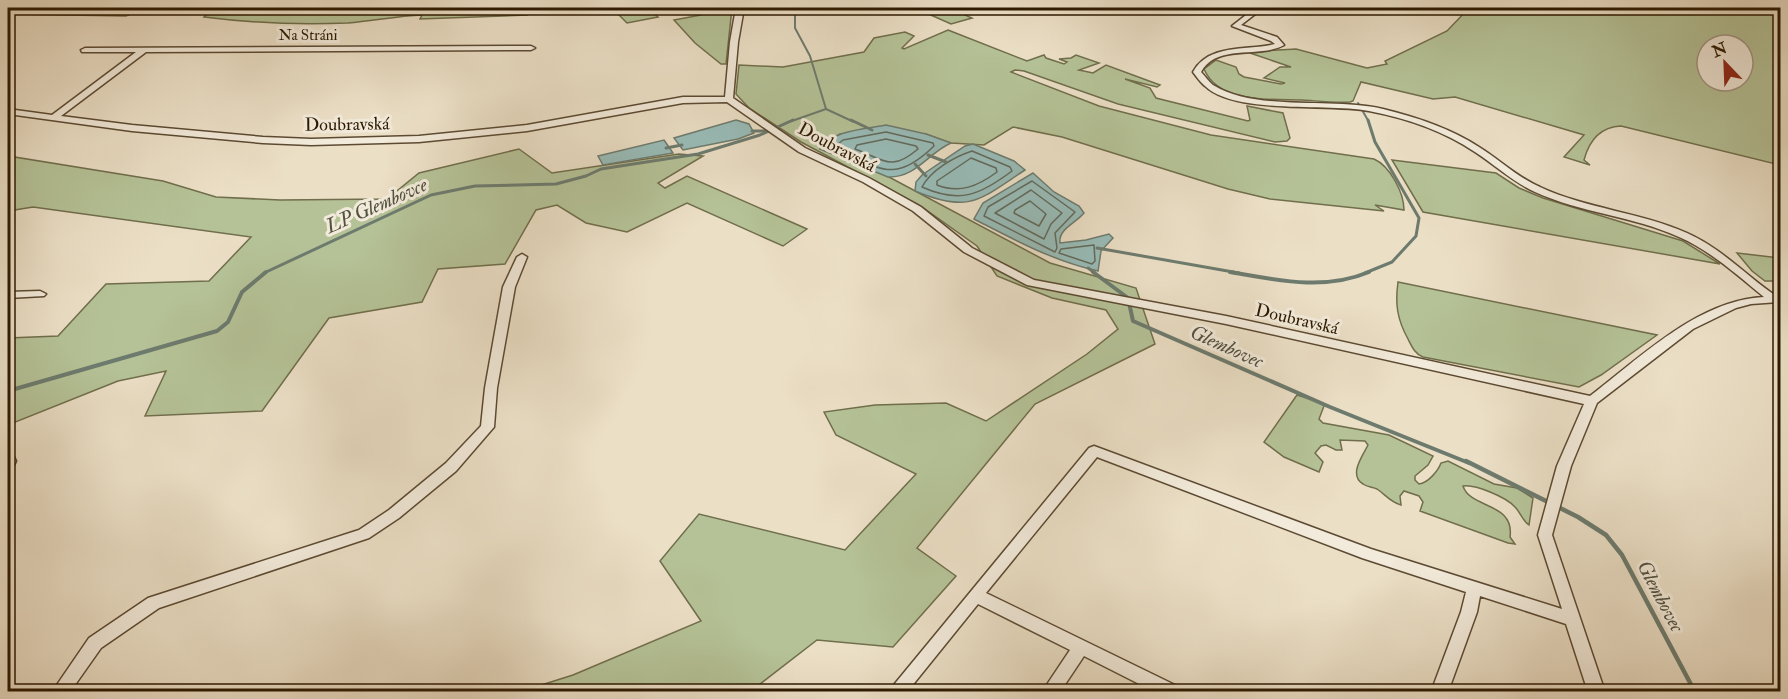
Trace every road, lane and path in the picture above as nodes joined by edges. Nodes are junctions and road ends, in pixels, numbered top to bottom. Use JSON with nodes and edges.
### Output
{"nodes":[{"id":1,"x":740,"y":8,"type":"edge"},
{"id":2,"x":1259,"y":8,"type":"edge"},
{"id":3,"x":531,"y":48,"type":"dead end"},
{"id":4,"x":85,"y":50,"type":"dead end"},
{"id":5,"x":144,"y":50,"type":"junction"},
{"id":6,"x":729,"y":99,"type":"junction"},
{"id":7,"x":8,"y":112,"type":"edge"},
{"id":8,"x":52,"y":119,"type":"junction"},
{"id":9,"x":522,"y":257,"type":"dead end"},
{"id":10,"x":40,"y":294,"type":"dead end"},
{"id":11,"x":8,"y":295,"type":"edge"},
{"id":12,"x":1777,"y":300,"type":"edge"},
{"id":13,"x":1592,"y":401,"type":"junction"},
{"id":14,"x":1474,"y":588,"type":"junction"},
{"id":15,"x":975,"y":595,"type":"junction"},
{"id":16,"x":1572,"y":619,"type":"junction"},
{"id":17,"x":1081,"y":648,"type":"junction"},
{"id":18,"x":60,"y":692,"type":"edge"},
{"id":19,"x":896,"y":692,"type":"edge"},
{"id":20,"x":1050,"y":692,"type":"edge"},
{"id":21,"x":1173,"y":692,"type":"edge"},
{"id":22,"x":1439,"y":692,"type":"edge"},
{"id":23,"x":1597,"y":692,"type":"edge"}],
"edges":[{"from":1,"to":6,"type":"street"},
{"from":2,"to":12,"type":"street"},
{"from":3,"to":5,"type":"street","name":"Na Stráni"},
{"from":4,"to":5,"type":"street","name":"Na Stráni"},
{"from":5,"to":8,"type":"street"},
{"from":6,"to":8,"type":"street","name":"Doubravská"},
{"from":6,"to":13,"type":"street","name":"Doubravská"},
{"from":7,"to":8,"type":"street","name":"Doubravská"},
{"from":9,"to":18,"type":"street"},
{"from":10,"to":11,"type":"street"},
{"from":12,"to":13,"type":"street"},
{"from":13,"to":16,"type":"street"},
{"from":14,"to":15,"type":"street"},
{"from":14,"to":16,"type":"street"},
{"from":14,"to":22,"type":"street"},
{"from":15,"to":17,"type":"street"},
{"from":15,"to":19,"type":"street"},
{"from":16,"to":23,"type":"street"},
{"from":17,"to":20,"type":"street"},
{"from":17,"to":21,"type":"street"}]}
